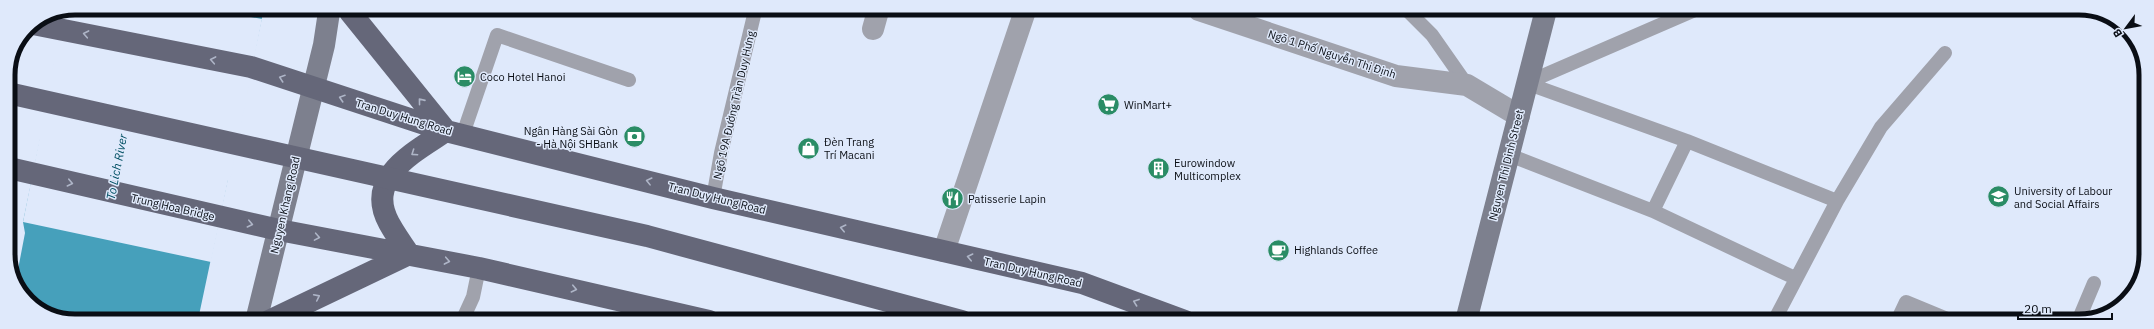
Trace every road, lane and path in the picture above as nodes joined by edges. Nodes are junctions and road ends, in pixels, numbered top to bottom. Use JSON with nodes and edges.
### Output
{"nodes":[{"id":1,"x":328,"y":15,"type":"edge"},
{"id":2,"x":353,"y":15,"type":"edge"},
{"id":3,"x":754,"y":15,"type":"edge"},
{"id":4,"x":1023,"y":15,"type":"edge"},
{"id":5,"x":1214,"y":15,"type":"edge"},
{"id":6,"x":1412,"y":15,"type":"edge"},
{"id":7,"x":1545,"y":15,"type":"edge"},
{"id":8,"x":1683,"y":15,"type":"edge"},
{"id":9,"x":42,"y":25,"type":"edge"},
{"id":10,"x":1945,"y":54,"type":"dead end"},
{"id":11,"x":629,"y":80,"type":"dead end"},
{"id":12,"x":1526,"y":82,"type":"junction"},
{"id":13,"x":1467,"y":85,"type":"junction"},
{"id":14,"x":312,"y":88,"type":"junction"},
{"id":15,"x":15,"y":95,"type":"edge"},
{"id":16,"x":1519,"y":116,"type":"junction"},
{"id":17,"x":454,"y":132,"type":"junction"},
{"id":18,"x":1687,"y":141,"type":"junction"},
{"id":19,"x":1510,"y":155,"type":"junction"},
{"id":20,"x":15,"y":170,"type":"edge"},
{"id":21,"x":713,"y":198,"type":"junction"},
{"id":22,"x":1837,"y":201,"type":"junction"},
{"id":23,"x":1653,"y":211,"type":"junction"},
{"id":24,"x":279,"y":230,"type":"junction"},
{"id":25,"x":944,"y":251,"type":"junction"},
{"id":26,"x":409,"y":254,"type":"junction"},
{"id":27,"x":479,"y":268,"type":"junction"},
{"id":28,"x":1795,"y":278,"type":"junction"},
{"id":29,"x":2094,"y":283,"type":"dead end"},
{"id":30,"x":258,"y":314,"type":"edge"},
{"id":31,"x":282,"y":314,"type":"edge"},
{"id":32,"x":465,"y":314,"type":"edge"},
{"id":33,"x":654,"y":314,"type":"edge"},
{"id":34,"x":936,"y":314,"type":"edge"},
{"id":35,"x":1166,"y":314,"type":"edge"},
{"id":36,"x":1468,"y":314,"type":"edge"},
{"id":37,"x":1777,"y":314,"type":"edge"},
{"id":38,"x":1900,"y":314,"type":"edge"},
{"id":39,"x":1935,"y":314,"type":"edge"},
{"id":40,"x":2081,"y":314,"type":"edge"}],
"edges":[{"from":1,"to":14,"type":"street","name":"Nguyen Khang Road"},
{"from":17,"to":2,"type":"main road","one_way":true},
{"from":3,"to":21,"type":"lane","name":"Ngõ 19A Đường Trần Duy Hưng"},
{"from":4,"to":25,"type":"street"},
{"from":5,"to":13,"type":"street","name":"Ngõ 1 Phố Nguyễn Thị Định"},
{"from":6,"to":13,"type":"lane"},
{"from":7,"to":12,"type":"street","name":"Nguyen Thi Dinh Street"},
{"from":8,"to":12,"type":"lane"},
{"from":14,"to":9,"type":"main road","name":"Tran Duy Hung Road","one_way":true},
{"from":10,"to":22,"type":"lane"},
{"from":11,"to":17,"type":"lane"},
{"from":12,"to":16,"type":"street","name":"Nguyen Thi Dinh Street"},
{"from":12,"to":18,"type":"lane"},
{"from":13,"to":16,"type":"street"},
{"from":17,"to":14,"type":"main road","name":"Tran Duy Hung Road","one_way":true},
{"from":14,"to":24,"type":"street","name":"Nguyen Khang Road"},
{"from":15,"to":34,"type":"main road","bridge":true},
{"from":16,"to":19,"type":"street","name":"Nguyen Thi Dinh Street"},
{"from":21,"to":17,"type":"main road","name":"Tran Duy Hung Road","one_way":true},
{"from":17,"to":26,"type":"main road","one_way":true},
{"from":18,"to":22,"type":"lane"},
{"from":18,"to":23,"type":"lane"},
{"from":19,"to":23,"type":"lane"},
{"from":19,"to":36,"type":"street","name":"Nguyen Thi Dinh Street"},
{"from":20,"to":24,"type":"main road","name":"Trung Hoa Bridge","one_way":true},
{"from":25,"to":21,"type":"main road","name":"Tran Duy Hung Road","one_way":true},
{"from":22,"to":28,"type":"lane"},
{"from":23,"to":28,"type":"lane"},
{"from":24,"to":26,"type":"main road","one_way":true},
{"from":24,"to":30,"type":"street","name":"Nguyen Khang Road"},
{"from":35,"to":25,"type":"main road","name":"Tran Duy Hung Road","one_way":true},
{"from":26,"to":27,"type":"main road","one_way":true},
{"from":31,"to":26,"type":"main road","one_way":true},
{"from":27,"to":32,"type":"lane"},
{"from":27,"to":33,"type":"main road","one_way":true},
{"from":28,"to":37,"type":"lane"},
{"from":29,"to":40,"type":"lane"},
{"from":38,"to":39,"type":"lane"}]}
